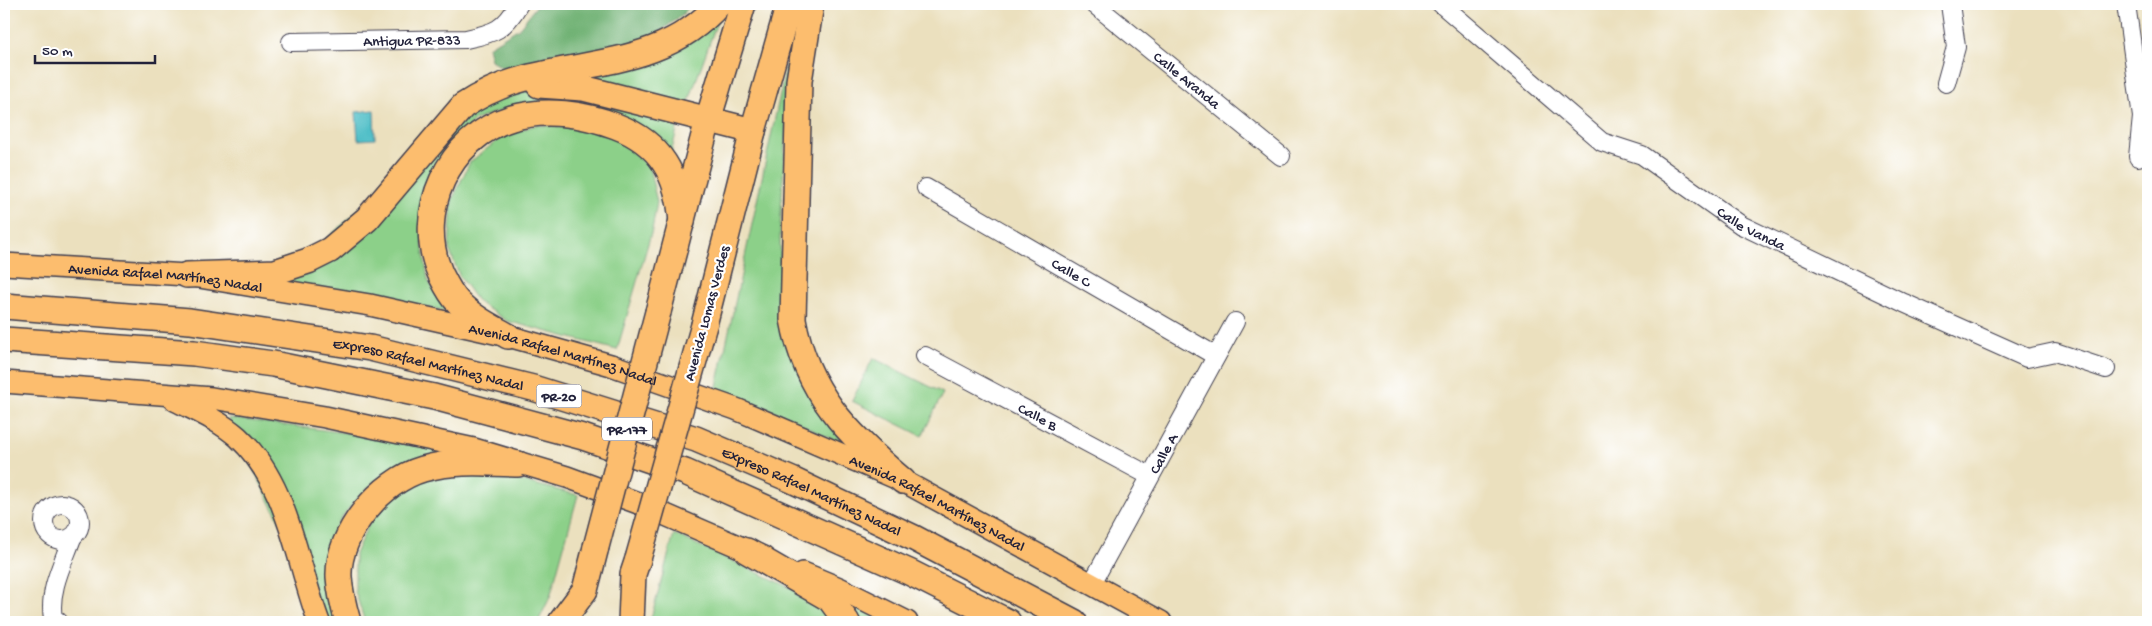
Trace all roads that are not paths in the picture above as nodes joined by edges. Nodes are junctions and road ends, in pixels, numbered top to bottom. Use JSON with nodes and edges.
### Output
{"nodes":[{"id":1,"x":519,"y":4,"type":"edge"},
{"id":2,"x":719,"y":4,"type":"edge"},
{"id":3,"x":743,"y":4,"type":"edge"},
{"id":4,"x":789,"y":4,"type":"edge"},
{"id":5,"x":811,"y":4,"type":"edge"},
{"id":6,"x":1094,"y":4,"type":"edge"},
{"id":7,"x":1440,"y":4,"type":"edge"},
{"id":8,"x":1950,"y":4,"type":"edge"},
{"id":9,"x":2126,"y":4,"type":"edge"},
{"id":10,"x":291,"y":42,"type":"dead end"},
{"id":11,"x":1946,"y":83,"type":"dead end"},
{"id":12,"x":502,"y":86,"type":"junction"},
{"id":13,"x":708,"y":120,"type":"junction"},
{"id":14,"x":753,"y":131,"type":"junction"},
{"id":15,"x":1281,"y":156,"type":"dead end"},
{"id":16,"x":2138,"y":156,"type":"dead end"},
{"id":17,"x":926,"y":188,"type":"dead end"},
{"id":18,"x":682,"y":222,"type":"junction"},
{"id":19,"x":4,"y":264,"type":"edge"},
{"id":20,"x":187,"y":275,"type":"junction"},
{"id":21,"x":4,"y":306,"type":"edge"},
{"id":22,"x":1235,"y":322,"type":"dead end"},
{"id":23,"x":508,"y":336,"type":"junction"},
{"id":24,"x":4,"y":340,"type":"edge"},
{"id":25,"x":925,"y":356,"type":"dead end"},
{"id":26,"x":1216,"y":356,"type":"junction"},
{"id":27,"x":2106,"y":369,"type":"dead end"},
{"id":28,"x":4,"y":382,"type":"edge"},
{"id":29,"x":166,"y":396,"type":"junction"},
{"id":30,"x":518,"y":464,"type":"junction"},
{"id":31,"x":1150,"y":476,"type":"junction"},
{"id":32,"x":903,"y":481,"type":"junction"},
{"id":33,"x":72,"y":538,"type":"dead end"},
{"id":34,"x":747,"y":550,"type":"junction"},
{"id":35,"x":636,"y":566,"type":"junction"},
{"id":36,"x":1091,"y":585,"type":"junction"},
{"id":37,"x":585,"y":590,"type":"junction"},
{"id":38,"x":59,"y":622,"type":"edge"},
{"id":39,"x":319,"y":622,"type":"edge"},
{"id":40,"x":348,"y":622,"type":"edge"},
{"id":41,"x":561,"y":622,"type":"edge"},
{"id":42,"x":576,"y":622,"type":"edge"},
{"id":43,"x":621,"y":622,"type":"edge"},
{"id":44,"x":631,"y":622,"type":"edge"},
{"id":45,"x":847,"y":622,"type":"edge"},
{"id":46,"x":907,"y":622,"type":"edge"},
{"id":47,"x":1008,"y":622,"type":"edge"},
{"id":48,"x":1074,"y":622,"type":"edge"},
{"id":49,"x":1161,"y":622,"type":"edge"}],
"edges":[{"from":1,"to":10,"type":"street","name":"Antigua PR-833"},
{"from":2,"to":12,"type":"highway"},
{"from":3,"to":13,"type":"highway","number":"PR-177"},
{"from":4,"to":14,"type":"highway","name":"Avenida Lomas Verdes","number":"PR-177"},
{"from":5,"to":32,"type":"highway"},
{"from":6,"to":15,"type":"street","name":"Calle Aranda"},
{"from":7,"to":27,"type":"street","name":"Calle Vanda"},
{"from":8,"to":11,"type":"street"},
{"from":9,"to":16,"type":"street"},
{"from":12,"to":13,"type":"highway"},
{"from":12,"to":20,"type":"highway"},
{"from":13,"to":14,"type":"highway"},
{"from":13,"to":18,"type":"highway","number":"PR-177"},
{"from":14,"to":35,"type":"highway","name":"Avenida Lomas Verdes","number":"PR-177","bridge":true},
{"from":17,"to":26,"type":"street","name":"Calle C"},
{"from":18,"to":23,"type":"highway"},
{"from":18,"to":37,"type":"highway","number":"PR-177","bridge":true},
{"from":19,"to":20,"type":"main road","name":"Avenida Rafael Martínez Nadal"},
{"from":20,"to":23,"type":"main road","name":"Avenida Rafael Martínez Nadal"},
{"from":21,"to":48,"type":"highway","name":"Expreso Rafael Martínez Nadal","number":"PR-20"},
{"from":22,"to":26,"type":"street","name":"Calle A"},
{"from":23,"to":32,"type":"main road","name":"Avenida Rafael Martínez Nadal"},
{"from":24,"to":47,"type":"highway","name":"Expreso Rafael Martínez Nadal","number":"PR-20"},
{"from":25,"to":31,"type":"street","name":"Calle B"},
{"from":26,"to":31,"type":"street","name":"Calle A"},
{"from":28,"to":29,"type":"main road"},
{"from":29,"to":30,"type":"main road"},
{"from":29,"to":39,"type":"main road"},
{"from":30,"to":34,"type":"main road"},
{"from":30,"to":40,"type":"highway"},
{"from":31,"to":36,"type":"street","name":"Calle A"},
{"from":32,"to":36,"type":"main road","name":"Avenida Rafael Martínez Nadal"},
{"from":33,"to":38,"type":"street"},
{"from":34,"to":45,"type":"highway"},
{"from":34,"to":46,"type":"main road"},
{"from":35,"to":43,"type":"main road","name":"Avenida Lomas Verdes","number":"PR-177"},
{"from":35,"to":44,"type":"highway"},
{"from":36,"to":49,"type":"main road","name":"Avenida Rafael Martínez Nadal"},
{"from":37,"to":41,"type":"highway"},
{"from":37,"to":42,"type":"main road","number":"PR-177"}]}
